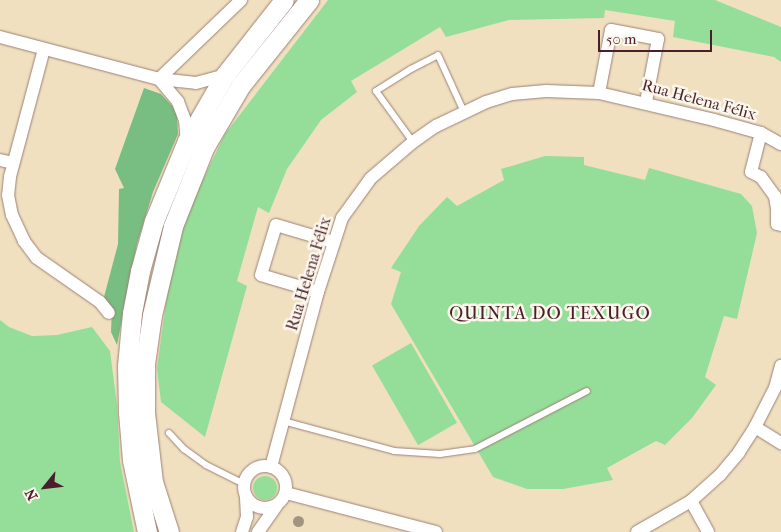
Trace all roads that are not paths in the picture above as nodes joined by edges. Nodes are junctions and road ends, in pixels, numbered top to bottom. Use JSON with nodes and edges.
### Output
{"nodes":[{"id":1,"x":241,"y":0,"type":"edge"},
{"id":2,"x":284,"y":0,"type":"edge"},
{"id":3,"x":309,"y":0,"type":"edge"},
{"id":4,"x":0,"y":37,"type":"edge"},
{"id":5,"x":44,"y":49,"type":"junction"},
{"id":6,"x":225,"y":75,"type":"junction"},
{"id":7,"x":159,"y":79,"type":"junction"},
{"id":8,"x":599,"y":93,"type":"junction"},
{"id":9,"x":646,"y":102,"type":"junction"},
{"id":10,"x":464,"y":112,"type":"junction"},
{"id":11,"x":761,"y":133,"type":"junction"},
{"id":12,"x":187,"y":141,"type":"junction"},
{"id":13,"x":413,"y":142,"type":"junction"},
{"id":14,"x":781,"y":144,"type":"edge"},
{"id":15,"x":0,"y":160,"type":"edge"},
{"id":16,"x":13,"y":164,"type":"junction"},
{"id":17,"x":781,"y":225,"type":"edge"},
{"id":18,"x":333,"y":242,"type":"junction"},
{"id":19,"x":318,"y":292,"type":"junction"},
{"id":20,"x":109,"y":312,"type":"dead end"},
{"id":21,"x":781,"y":366,"type":"edge"},
{"id":22,"x":587,"y":391,"type":"dead end"},
{"id":23,"x":283,"y":421,"type":"junction"},
{"id":24,"x":755,"y":427,"type":"junction"},
{"id":25,"x":169,"y":433,"type":"dead end"},
{"id":26,"x":781,"y":444,"type":"edge"},
{"id":27,"x":271,"y":467,"type":"junction"},
{"id":28,"x":245,"y":490,"type":"junction"},
{"id":29,"x":286,"y":492,"type":"junction"},
{"id":30,"x":691,"y":501,"type":"junction"},
{"id":31,"x":277,"y":505,"type":"junction"},
{"id":32,"x":147,"y":532,"type":"edge"},
{"id":33,"x":169,"y":532,"type":"edge"},
{"id":34,"x":242,"y":532,"type":"edge"},
{"id":35,"x":258,"y":532,"type":"edge"},
{"id":36,"x":436,"y":532,"type":"edge"},
{"id":37,"x":638,"y":532,"type":"edge"},
{"id":38,"x":708,"y":532,"type":"edge"}],
"edges":[{"from":1,"to":7,"type":"street"},
{"from":2,"to":6,"type":"street"},
{"from":3,"to":33,"type":"street"},
{"from":4,"to":5,"type":"street"},
{"from":5,"to":7,"type":"street"},
{"from":5,"to":16,"type":"street"},
{"from":6,"to":7,"type":"street"},
{"from":6,"to":12,"type":"street"},
{"from":7,"to":12,"type":"street"},
{"from":8,"to":9,"type":"street","name":"Rua Helena Félix"},
{"from":8,"to":9,"type":"street"},
{"from":8,"to":10,"type":"street","name":"Rua Helena Félix"},
{"from":9,"to":11,"type":"street","name":"Rua Helena Félix"},
{"from":10,"to":13,"type":"street","name":"Rua Helena Félix"},
{"from":10,"to":13,"type":"lane"},
{"from":11,"to":14,"type":"street","name":"Rua Helena Félix"},
{"from":11,"to":17,"type":"street"},
{"from":12,"to":32,"type":"street"},
{"from":13,"to":18,"type":"street","name":"Rua Helena Félix"},
{"from":15,"to":16,"type":"street"},
{"from":16,"to":20,"type":"street"},
{"from":18,"to":19,"type":"street","name":"Rua Helena Félix"},
{"from":18,"to":19,"type":"street"},
{"from":19,"to":23,"type":"street","name":"Rua Helena Félix"},
{"from":21,"to":24,"type":"street"},
{"from":22,"to":23,"type":"lane"},
{"from":23,"to":27,"type":"street","name":"Rua Helena Félix"},
{"from":24,"to":26,"type":"street"},
{"from":24,"to":30,"type":"street"},
{"from":25,"to":28,"type":"lane"},
{"from":27,"to":28,"type":"street"},
{"from":27,"to":29,"type":"street"},
{"from":28,"to":31,"type":"street"},
{"from":28,"to":34,"type":"street"},
{"from":29,"to":31,"type":"street"},
{"from":29,"to":36,"type":"street"},
{"from":30,"to":37,"type":"street"},
{"from":30,"to":38,"type":"street"},
{"from":31,"to":35,"type":"street"}]}
